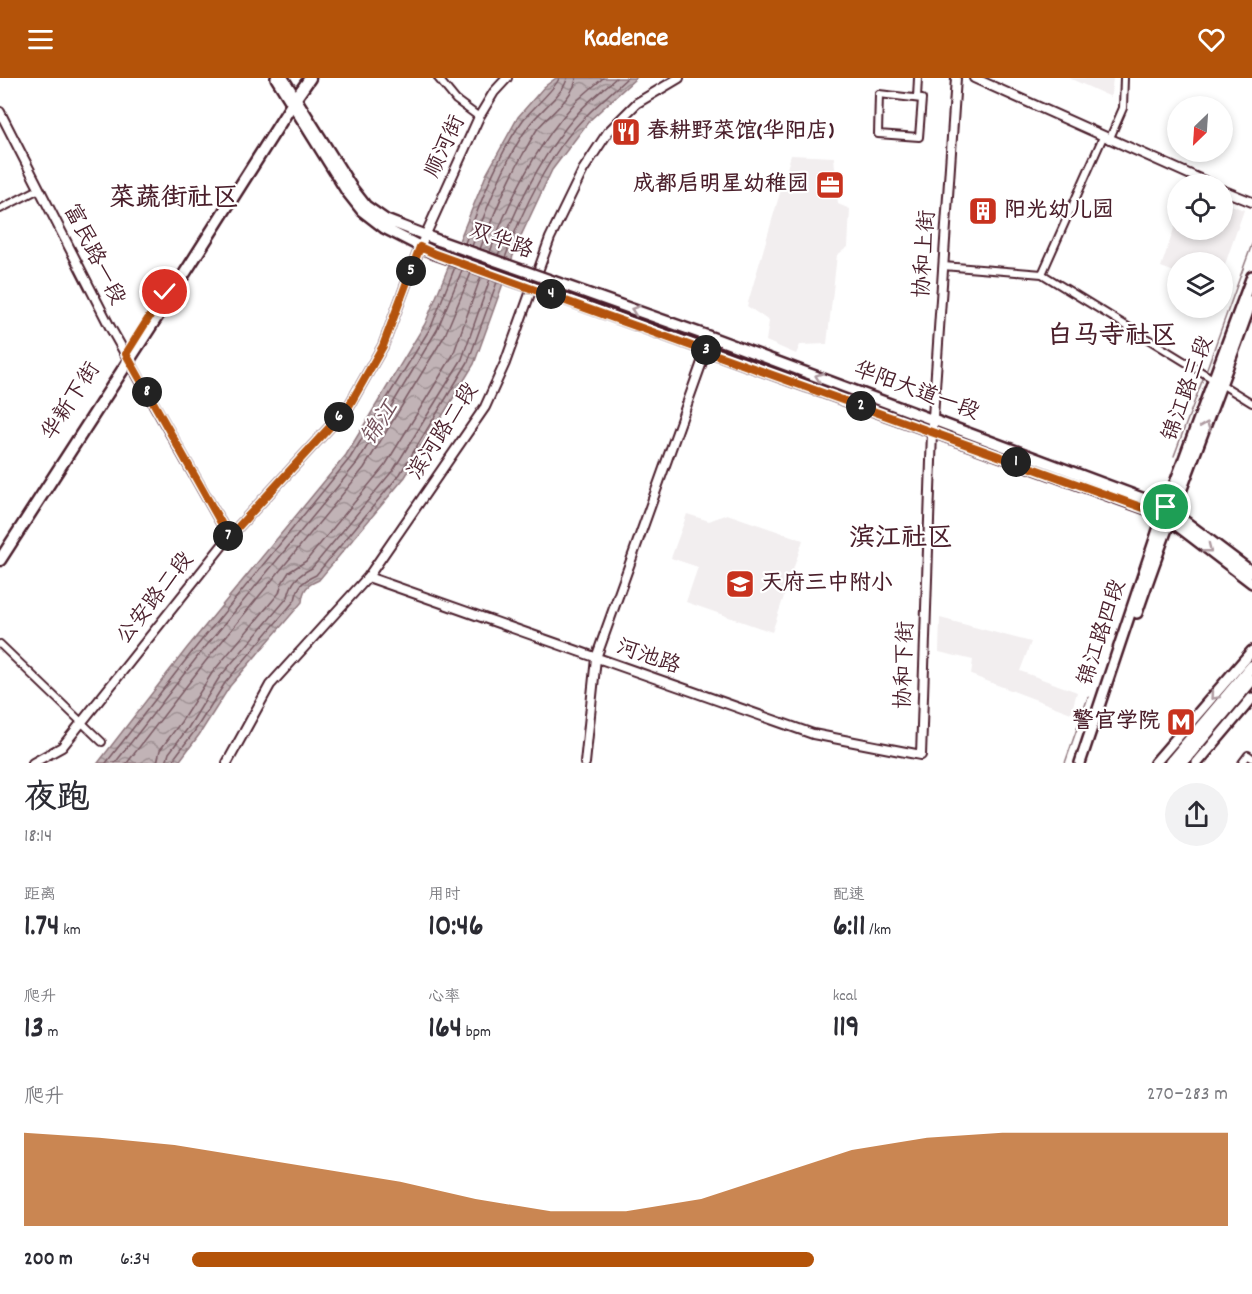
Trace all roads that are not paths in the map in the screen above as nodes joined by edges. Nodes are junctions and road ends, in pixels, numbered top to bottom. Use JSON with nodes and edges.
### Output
{"nodes":[{"id":1,"x":276,"y":78,"type":"edge"},
{"id":2,"x":283,"y":78,"type":"edge"},
{"id":3,"x":302,"y":78,"type":"edge"},
{"id":4,"x":310,"y":78,"type":"edge"},
{"id":5,"x":438,"y":78,"type":"edge"},
{"id":6,"x":507,"y":78,"type":"edge"},
{"id":7,"x":679,"y":78,"type":"edge"},
{"id":8,"x":918,"y":78,"type":"edge"},
{"id":9,"x":956,"y":78,"type":"edge"},
{"id":10,"x":974,"y":78,"type":"edge"},
{"id":11,"x":1124,"y":78,"type":"edge"},
{"id":12,"x":291,"y":98,"type":"junction"},
{"id":13,"x":917,"y":98,"type":"junction"},
{"id":14,"x":0,"y":112,"type":"edge"},
{"id":15,"x":479,"y":117,"type":"junction"},
{"id":16,"x":1106,"y":139,"type":"junction"},
{"id":17,"x":1188,"y":174,"type":"edge"},
{"id":18,"x":39,"y":189,"type":"junction"},
{"id":19,"x":1233,"y":194,"type":"edge"},
{"id":20,"x":1252,"y":202,"type":"edge"},
{"id":21,"x":0,"y":209,"type":"edge"},
{"id":22,"x":425,"y":235,"type":"junction"},
{"id":23,"x":420,"y":247,"type":"junction"},
{"id":24,"x":943,"y":266,"type":"junction"},
{"id":25,"x":1042,"y":274,"type":"junction"},
{"id":26,"x":1252,"y":276,"type":"edge"},
{"id":27,"x":549,"y":280,"type":"joint"},
{"id":28,"x":1252,"y":300,"type":"edge"},
{"id":29,"x":711,"y":337,"type":"junction"},
{"id":30,"x":707,"y":351,"type":"junction"},
{"id":31,"x":128,"y":357,"type":"junction"},
{"id":32,"x":1208,"y":376,"type":"junction"},
{"id":33,"x":1222,"y":385,"type":"junction"},
{"id":34,"x":1252,"y":403,"type":"edge"},
{"id":35,"x":933,"y":419,"type":"junction"},
{"id":36,"x":932,"y":432,"type":"junction"},
{"id":37,"x":1167,"y":513,"type":"junction"},
{"id":38,"x":229,"y":537,"type":"junction"},
{"id":39,"x":0,"y":549,"type":"edge"},
{"id":40,"x":0,"y":560,"type":"edge"},
{"id":41,"x":1252,"y":572,"type":"edge"},
{"id":42,"x":368,"y":577,"type":"junction"},
{"id":43,"x":1252,"y":584,"type":"edge"},
{"id":44,"x":0,"y":644,"type":"edge"},
{"id":45,"x":1251,"y":657,"type":"edge"},
{"id":46,"x":596,"y":658,"type":"junction"},
{"id":47,"x":1252,"y":680,"type":"edge"},
{"id":48,"x":1252,"y":698,"type":"edge"},
{"id":49,"x":81,"y":723,"type":"junction"},
{"id":50,"x":102,"y":742,"type":"dead end"},
{"id":51,"x":1252,"y":758,"type":"edge"},
{"id":52,"x":921,"y":759,"type":"edge"},
{"id":53,"x":33,"y":763,"type":"edge"},
{"id":54,"x":227,"y":763,"type":"edge"},
{"id":55,"x":585,"y":763,"type":"edge"},
{"id":56,"x":1080,"y":763,"type":"edge"},
{"id":57,"x":1085,"y":763,"type":"edge"},
{"id":58,"x":1155,"y":763,"type":"edge"},
{"id":59,"x":1170,"y":763,"type":"edge"},
{"id":60,"x":1182,"y":763,"type":"edge"},
{"id":61,"x":1197,"y":763,"type":"edge"},
{"id":62,"x":1242,"y":763,"type":"edge"}],
"edges":[{"from":1,"to":12,"type":"main road"},
{"from":2,"to":12,"type":"main road"},
{"from":3,"to":12,"type":"main road"},
{"from":4,"to":12,"type":"main road"},
{"from":5,"to":15,"type":"street"},
{"from":6,"to":15,"type":"street","name":"顺河街"},
{"from":7,"to":42,"type":"street","name":"滨河路二段"},
{"from":8,"to":13,"type":"street"},
{"from":9,"to":24,"type":"street","name":"协和上街"},
{"from":10,"to":16,"type":"street"},
{"from":11,"to":16,"type":"street"},
{"from":12,"to":22,"type":"main road","name":"双华路"},
{"from":12,"to":23,"type":"main road","name":"华阳大道一段"},
{"from":12,"to":31,"type":"main road"},
{"from":13,"to":13,"type":"street"},
{"from":14,"to":18,"type":"street","name":"富民路一段"},
{"from":15,"to":22,"type":"street","name":"顺河街"},
{"from":16,"to":17,"type":"street"},
{"from":16,"to":25,"type":"street"},
{"from":18,"to":21,"type":"street"},
{"from":18,"to":31,"type":"street","name":"富民路一段"},
{"from":19,"to":20,"type":"street"},
{"from":22,"to":23,"type":"street","name":"公安路二段"},
{"from":22,"to":27,"type":"main road","name":"双华路","bridge":true},
{"from":23,"to":30,"type":"main road","name":"华阳大道一段","bridge":true},
{"from":23,"to":38,"type":"street","name":"公安路二段"},
{"from":24,"to":25,"type":"street"},
{"from":24,"to":35,"type":"street","name":"协和上街"},
{"from":25,"to":32,"type":"street"},
{"from":26,"to":32,"type":"main road","name":"锦江路三段"},
{"from":29,"to":27,"type":"main road","name":"华阳大道一段","one_way":true},
{"from":28,"to":33,"type":"main road","name":"锦江路三段"},
{"from":29,"to":30,"type":"street"},
{"from":35,"to":29,"type":"main road","name":"华阳大道一段","one_way":true},
{"from":30,"to":36,"type":"main road","name":"华阳大道一段"},
{"from":30,"to":46,"type":"street"},
{"from":31,"to":38,"type":"street","name":"富民路一段"},
{"from":31,"to":39,"type":"main road","name":"华新下街"},
{"from":31,"to":40,"type":"main road"},
{"from":32,"to":33,"type":"street"},
{"from":32,"to":37,"type":"main road","name":"锦江路三段"},
{"from":33,"to":34,"type":"street"},
{"from":37,"to":33,"type":"main road","name":"锦江路三段","one_way":true},
{"from":35,"to":36,"type":"street","name":"协和上街"},
{"from":35,"to":37,"type":"main road","name":"华阳大道一段"},
{"from":36,"to":37,"type":"main road","name":"华阳大道一段"},
{"from":36,"to":52,"type":"street","name":"协和下街"},
{"from":37,"to":41,"type":"main road","name":"华阳大道一段"},
{"from":37,"to":43,"type":"main road","name":"华阳大道一段","one_way":true},
{"from":37,"to":56,"type":"main road","name":"锦江路四段"},
{"from":37,"to":57,"type":"main road","name":"锦江路四段"},
{"from":38,"to":49,"type":"street","name":"公安路二段"},
{"from":42,"to":46,"type":"street","name":"河池路"},
{"from":42,"to":54,"type":"street","name":"滨河路二段"},
{"from":44,"to":49,"type":"street"},
{"from":45,"to":58,"type":"main road","one_way":true},
{"from":45,"to":59,"type":"main road"},
{"from":46,"to":52,"type":"street","name":"河池路"},
{"from":46,"to":55,"type":"street"},
{"from":47,"to":60,"type":"main road"},
{"from":48,"to":61,"type":"main road"},
{"from":49,"to":50,"type":"street"},
{"from":49,"to":53,"type":"street","name":"公安路二段"},
{"from":51,"to":62,"type":"street"}]}
